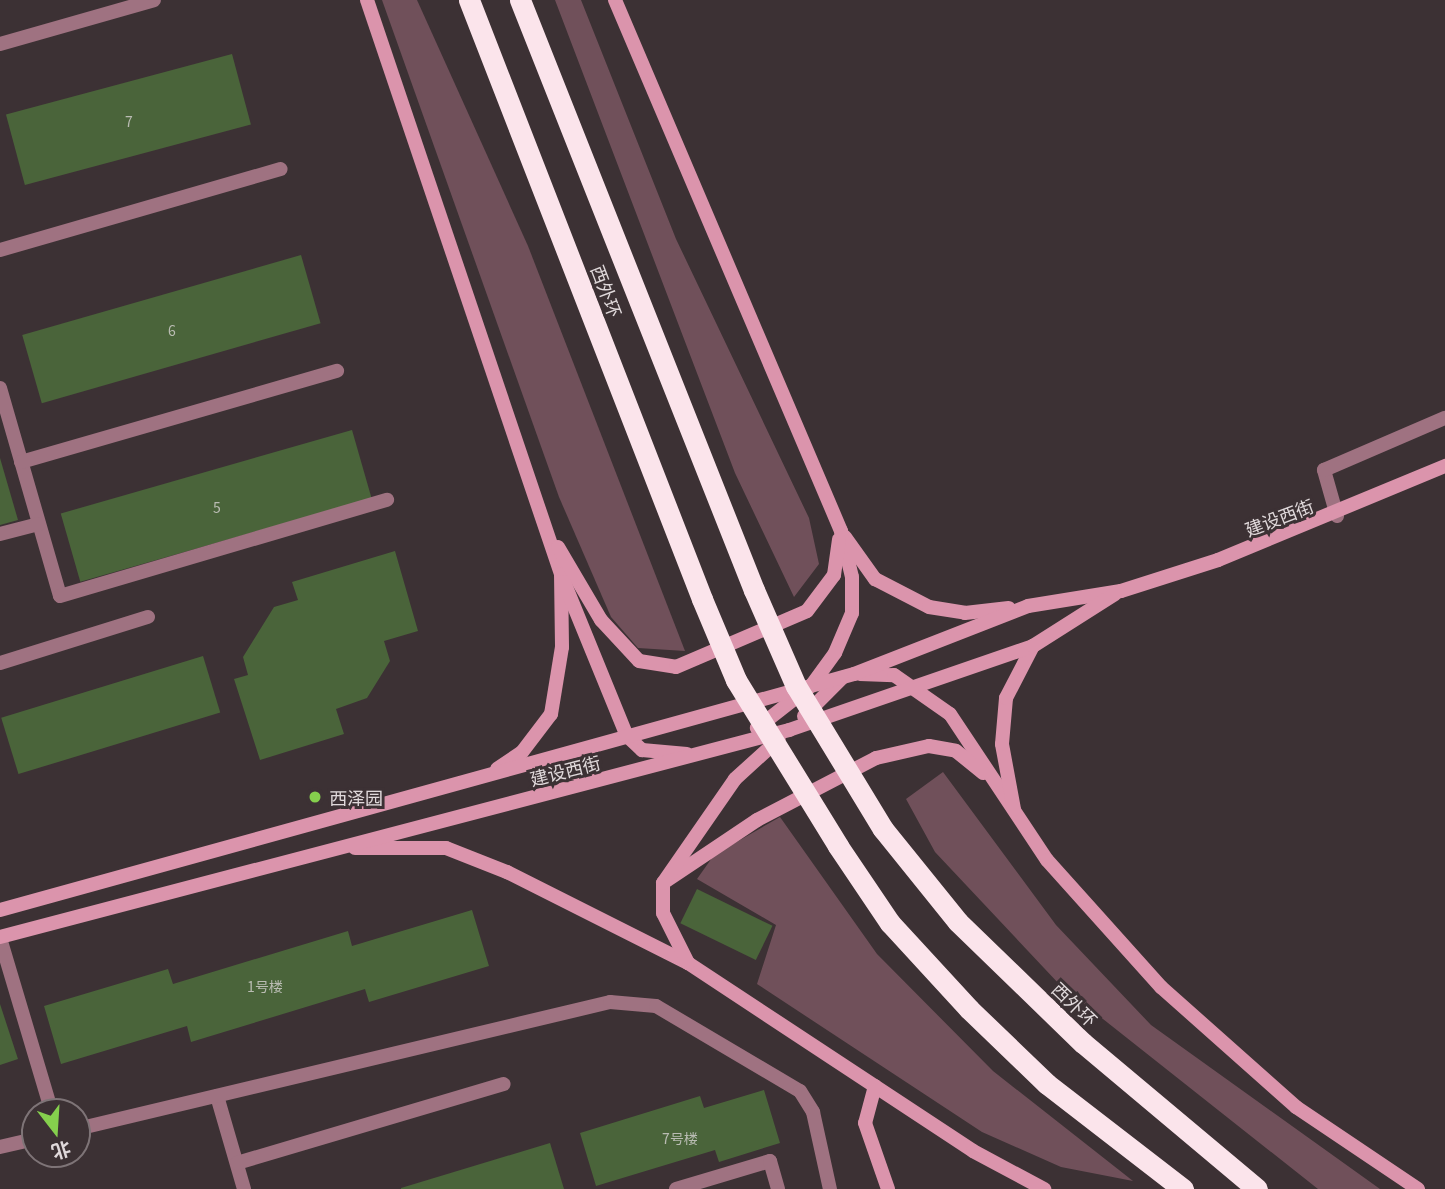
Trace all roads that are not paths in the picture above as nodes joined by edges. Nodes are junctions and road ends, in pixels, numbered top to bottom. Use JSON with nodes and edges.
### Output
{"nodes":[{"id":1,"x":155,"y":0,"type":"edge"},
{"id":2,"x":367,"y":0,"type":"edge"},
{"id":3,"x":469,"y":0,"type":"edge"},
{"id":4,"x":520,"y":0,"type":"edge"},
{"id":5,"x":615,"y":0,"type":"edge"},
{"id":6,"x":0,"y":44,"type":"edge"},
{"id":7,"x":281,"y":169,"type":"dead end"},
{"id":8,"x":0,"y":250,"type":"edge"},
{"id":9,"x":337,"y":371,"type":"dead end"},
{"id":10,"x":0,"y":388,"type":"edge"},
{"id":11,"x":1445,"y":418,"type":"edge"},
{"id":12,"x":21,"y":462,"type":"junction"},
{"id":13,"x":1445,"y":466,"type":"edge"},
{"id":14,"x":387,"y":500,"type":"dead end"},
{"id":15,"x":1337,"y":516,"type":"junction"},
{"id":16,"x":543,"y":522,"type":"junction"},
{"id":17,"x":39,"y":524,"type":"junction"},
{"id":18,"x":841,"y":531,"type":"junction"},
{"id":19,"x":0,"y":534,"type":"edge"},
{"id":20,"x":561,"y":574,"type":"junction"},
{"id":21,"x":1121,"y":591,"type":"junction"},
{"id":22,"x":1028,"y":606,"type":"junction"},
{"id":23,"x":148,"y":617,"type":"dead end"},
{"id":24,"x":1033,"y":646,"type":"junction"},
{"id":25,"x":1,"y":659,"type":"edge"},
{"id":26,"x":848,"y":675,"type":"junction"},
{"id":27,"x":812,"y":685,"type":"junction"},
{"id":28,"x":918,"y":687,"type":"junction"},
{"id":29,"x":789,"y":730,"type":"junction"},
{"id":30,"x":627,"y":736,"type":"junction"},
{"id":31,"x":727,"y":748,"type":"junction"},
{"id":32,"x":702,"y":755,"type":"junction"},
{"id":33,"x":486,"y":777,"type":"junction"},
{"id":34,"x":992,"y":781,"type":"junction"},
{"id":35,"x":1016,"y":817,"type":"junction"},
{"id":36,"x":332,"y":848,"type":"junction"},
{"id":37,"x":663,"y":883,"type":"junction"},
{"id":38,"x":0,"y":910,"type":"edge"},
{"id":39,"x":0,"y":938,"type":"edge"},
{"id":40,"x":688,"y":963,"type":"junction"},
{"id":41,"x":505,"y":1084,"type":"dead end"},
{"id":42,"x":874,"y":1086,"type":"junction"},
{"id":43,"x":217,"y":1096,"type":"junction"},
{"id":44,"x":48,"y":1098,"type":"edge"},
{"id":45,"x":91,"y":1126,"type":"edge"},
{"id":46,"x":21,"y":1142,"type":"edge"},
{"id":47,"x":0,"y":1147,"type":"edge"},
{"id":48,"x":237,"y":1163,"type":"junction"},
{"id":49,"x":244,"y":1189,"type":"edge"},
{"id":50,"x":677,"y":1189,"type":"edge"},
{"id":51,"x":778,"y":1189,"type":"edge"},
{"id":52,"x":830,"y":1189,"type":"edge"},
{"id":53,"x":888,"y":1189,"type":"edge"},
{"id":54,"x":1044,"y":1189,"type":"edge"},
{"id":55,"x":1183,"y":1189,"type":"edge"},
{"id":56,"x":1257,"y":1189,"type":"edge"},
{"id":57,"x":1418,"y":1189,"type":"edge"}],
"edges":[{"from":1,"to":6,"type":"street"},
{"from":2,"to":16,"type":"main road"},
{"from":3,"to":55,"type":"highway","name":"西外环","bridge":true},
{"from":4,"to":56,"type":"highway","name":"西外环","bridge":true},
{"from":5,"to":18,"type":"main road"},
{"from":7,"to":8,"type":"street"},
{"from":9,"to":12,"type":"street"},
{"from":10,"to":12,"type":"street"},
{"from":11,"to":15,"type":"street"},
{"from":12,"to":17,"type":"street"},
{"from":13,"to":15,"type":"main road","name":"建设西街"},
{"from":14,"to":17,"type":"street"},
{"from":15,"to":21,"type":"main road","name":"建设西街"},
{"from":16,"to":18,"type":"main road"},
{"from":16,"to":20,"type":"main road"},
{"from":17,"to":19,"type":"street"},
{"from":18,"to":22,"type":"main road"},
{"from":18,"to":27,"type":"main road"},
{"from":20,"to":30,"type":"main road"},
{"from":20,"to":33,"type":"main road"},
{"from":21,"to":22,"type":"main road","name":"建设西街"},
{"from":21,"to":24,"type":"main road","name":"建设西街"},
{"from":22,"to":26,"type":"main road","name":"建设西街"},
{"from":23,"to":25,"type":"street"},
{"from":24,"to":28,"type":"main road","name":"建设西街"},
{"from":24,"to":35,"type":"main road"},
{"from":26,"to":27,"type":"main road","name":"建设西街"},
{"from":26,"to":28,"type":"main road"},
{"from":26,"to":29,"type":"main road"},
{"from":27,"to":30,"type":"main road","name":"建设西街"},
{"from":27,"to":31,"type":"main road"},
{"from":28,"to":29,"type":"main road","name":"建设西街"},
{"from":28,"to":34,"type":"main road"},
{"from":29,"to":31,"type":"main road","name":"建设西街"},
{"from":29,"to":37,"type":"main road"},
{"from":30,"to":32,"type":"main road"},
{"from":30,"to":33,"type":"main road","name":"建设西街"},
{"from":31,"to":32,"type":"main road","name":"建设西街"},
{"from":32,"to":36,"type":"main road","name":"建设西街"},
{"from":33,"to":38,"type":"main road","name":"建设西街"},
{"from":34,"to":35,"type":"main road"},
{"from":34,"to":37,"type":"main road"},
{"from":35,"to":57,"type":"main road"},
{"from":36,"to":39,"type":"main road","name":"建设西街"},
{"from":36,"to":40,"type":"main road"},
{"from":37,"to":40,"type":"main road"},
{"from":39,"to":44,"type":"street"},
{"from":40,"to":42,"type":"main road"},
{"from":41,"to":48,"type":"street"},
{"from":42,"to":53,"type":"main road"},
{"from":42,"to":54,"type":"main road"},
{"from":43,"to":45,"type":"street"},
{"from":43,"to":48,"type":"street"},
{"from":43,"to":52,"type":"street"},
{"from":46,"to":47,"type":"street"},
{"from":48,"to":49,"type":"street"},
{"from":50,"to":51,"type":"street"}]}
